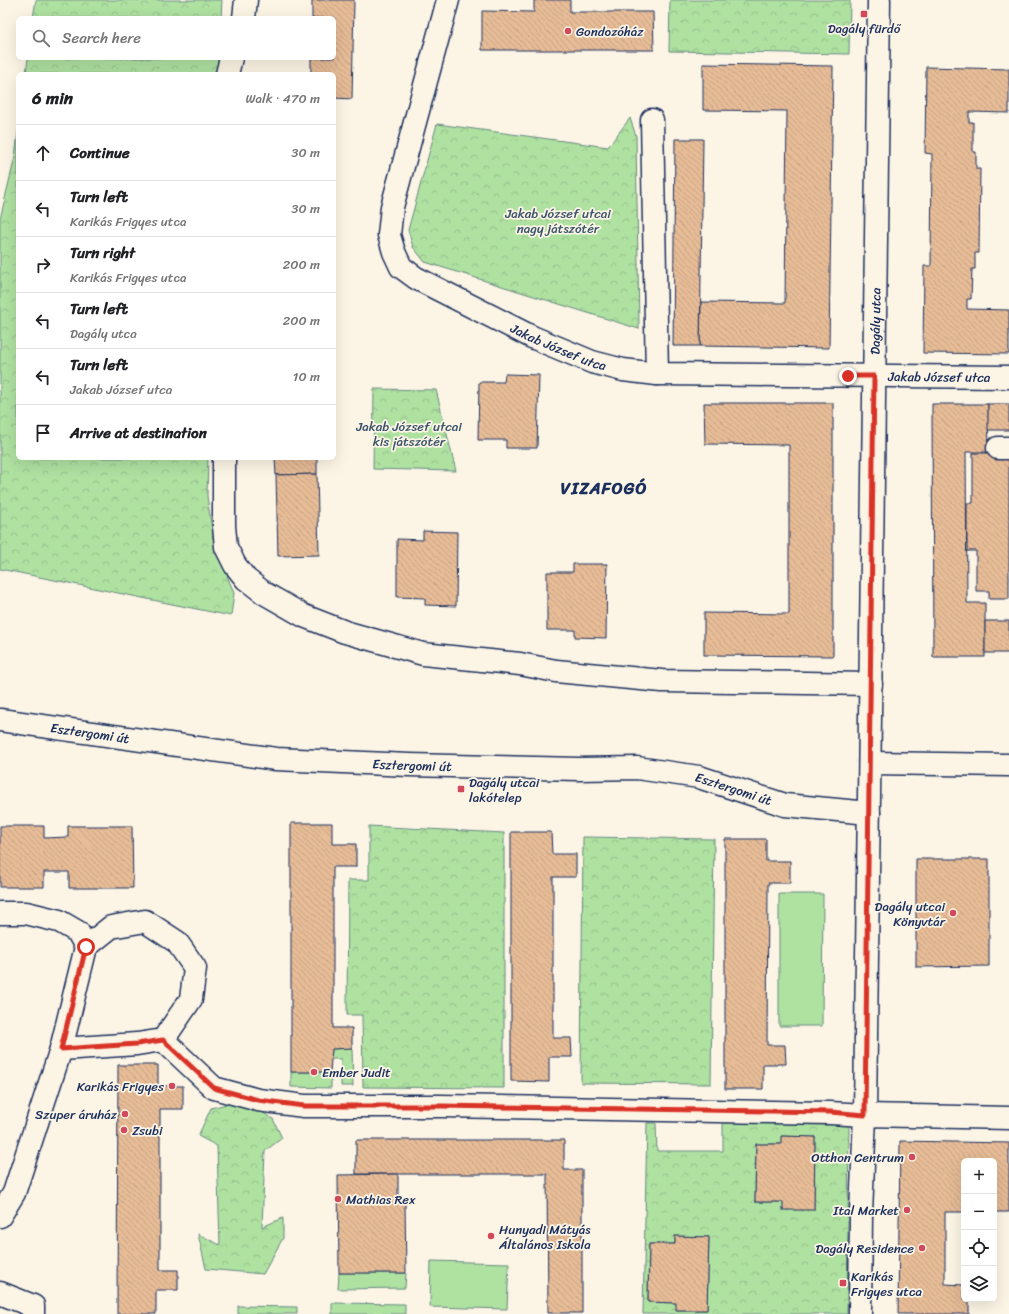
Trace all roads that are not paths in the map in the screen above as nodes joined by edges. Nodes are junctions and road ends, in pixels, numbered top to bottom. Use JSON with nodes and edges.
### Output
{"nodes":[{"id":1,"x":246,"y":0,"type":"edge"},
{"id":2,"x":448,"y":0,"type":"edge"},
{"id":3,"x":879,"y":0,"type":"edge"},
{"id":4,"x":244,"y":16,"type":"edge"},
{"id":5,"x":230,"y":60,"type":"edge"},
{"id":6,"x":228,"y":72,"type":"edge"},
{"id":7,"x":652,"y":120,"type":"dead end"},
{"id":8,"x":657,"y":374,"type":"junction"},
{"id":9,"x":874,"y":376,"type":"junction"},
{"id":10,"x":1009,"y":376,"type":"edge"},
{"id":11,"x":224,"y":460,"type":"edge"},
{"id":12,"x":871,"y":684,"type":"junction"},
{"id":13,"x":0,"y":720,"type":"edge"},
{"id":14,"x":870,"y":763,"type":"junction"},
{"id":15,"x":1009,"y":765,"type":"edge"},
{"id":16,"x":869,"y":813,"type":"junction"},
{"id":17,"x":0,"y":913,"type":"edge"},
{"id":18,"x":86,"y":947,"type":"junction"},
{"id":19,"x":163,"y":1040,"type":"junction"},
{"id":20,"x":61,"y":1049,"type":"junction"},
{"id":21,"x":865,"y":1115,"type":"junction"},
{"id":22,"x":1009,"y":1118,"type":"edge"},
{"id":23,"x":0,"y":1216,"type":"edge"},
{"id":24,"x":0,"y":1293,"type":"edge"},
{"id":25,"x":33,"y":1314,"type":"edge"},
{"id":26,"x":860,"y":1314,"type":"edge"}],
"edges":[{"from":1,"to":4,"type":"street"},
{"from":2,"to":8,"type":"street","name":"Jakab József utca"},
{"from":3,"to":9,"type":"street","name":"Dagály utca"},
{"from":5,"to":6,"type":"street"},
{"from":7,"to":8,"type":"street"},
{"from":8,"to":9,"type":"street","name":"Jakab József utca"},
{"from":9,"to":10,"type":"street","name":"Jakab József utca"},
{"from":9,"to":12,"type":"street","name":"Dagály utca"},
{"from":11,"to":12,"type":"street"},
{"from":12,"to":14,"type":"street","name":"Dagály utca"},
{"from":13,"to":16,"type":"street","name":"Esztergomi út"},
{"from":14,"to":15,"type":"street"},
{"from":14,"to":16,"type":"street","name":"Dagály utca"},
{"from":16,"to":21,"type":"street","name":"Dagály utca"},
{"from":17,"to":18,"type":"street"},
{"from":18,"to":19,"type":"street"},
{"from":18,"to":20,"type":"street"},
{"from":19,"to":20,"type":"street"},
{"from":19,"to":21,"type":"street"},
{"from":20,"to":23,"type":"street"},
{"from":21,"to":22,"type":"street"},
{"from":21,"to":26,"type":"street","name":"Dagály utca"},
{"from":24,"to":25,"type":"street"}]}
